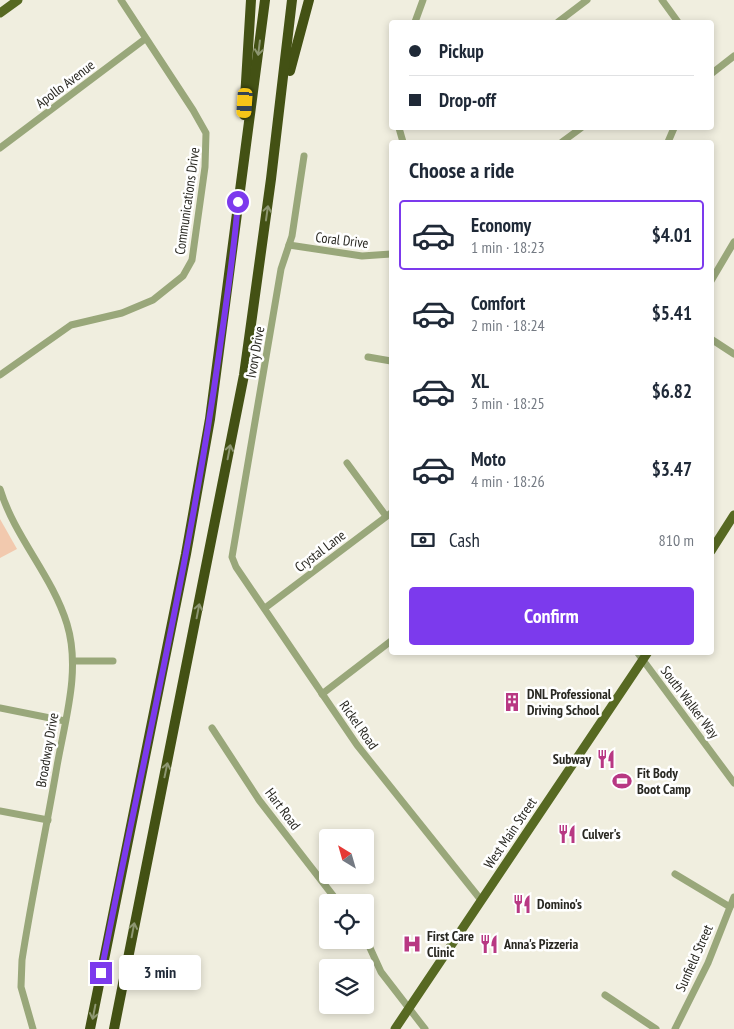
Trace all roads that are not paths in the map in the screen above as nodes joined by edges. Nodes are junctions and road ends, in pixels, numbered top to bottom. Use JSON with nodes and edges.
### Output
{"nodes":[{"id":1,"x":18,"y":0,"type":"edge"},
{"id":2,"x":121,"y":0,"type":"edge"},
{"id":3,"x":251,"y":0,"type":"edge"},
{"id":4,"x":265,"y":0,"type":"edge"},
{"id":5,"x":292,"y":0,"type":"edge"},
{"id":6,"x":309,"y":0,"type":"edge"},
{"id":7,"x":423,"y":0,"type":"edge"},
{"id":8,"x":588,"y":0,"type":"edge"},
{"id":9,"x":662,"y":0,"type":"edge"},
{"id":10,"x":0,"y":13,"type":"edge"},
{"id":11,"x":416,"y":20,"type":"edge"},
{"id":12,"x":561,"y":20,"type":"edge"},
{"id":13,"x":677,"y":20,"type":"edge"},
{"id":14,"x":145,"y":39,"type":"junction"},
{"id":15,"x":734,"y":56,"type":"edge"},
{"id":16,"x":714,"y":71,"type":"edge"},
{"id":17,"x":575,"y":130,"type":"edge"},
{"id":18,"x":564,"y":140,"type":"edge"},
{"id":19,"x":0,"y":148,"type":"edge"},
{"id":20,"x":274,"y":153,"type":"junction"},
{"id":21,"x":304,"y":156,"type":"dead end"},
{"id":22,"x":235,"y":241,"type":"junction"},
{"id":23,"x":734,"y":242,"type":"edge"},
{"id":24,"x":289,"y":245,"type":"junction"},
{"id":25,"x":389,"y":254,"type":"edge"},
{"id":26,"x":714,"y":276,"type":"edge"},
{"id":27,"x":714,"y":341,"type":"edge"},
{"id":28,"x":734,"y":354,"type":"edge"},
{"id":29,"x":368,"y":357,"type":"dead end"},
{"id":30,"x":389,"y":361,"type":"edge"},
{"id":31,"x":0,"y":376,"type":"edge"},
{"id":32,"x":346,"y":463,"type":"dead end"},
{"id":33,"x":0,"y":489,"type":"edge"},
{"id":34,"x":389,"y":514,"type":"edge"},
{"id":35,"x":734,"y":515,"type":"edge"},
{"id":36,"x":714,"y":546,"type":"edge"},
{"id":37,"x":232,"y":553,"type":"joint"},
{"id":38,"x":265,"y":608,"type":"junction"},
{"id":39,"x":389,"y":643,"type":"edge"},
{"id":40,"x":643,"y":655,"type":"edge"},
{"id":41,"x":73,"y":661,"type":"junction"},
{"id":42,"x":112,"y":661,"type":"dead end"},
{"id":43,"x":322,"y":694,"type":"junction"},
{"id":44,"x":0,"y":708,"type":"edge"},
{"id":45,"x":65,"y":721,"type":"junction"},
{"id":46,"x":212,"y":728,"type":"dead end"},
{"id":47,"x":734,"y":783,"type":"edge"},
{"id":48,"x":0,"y":811,"type":"edge"},
{"id":49,"x":48,"y":820,"type":"junction"},
{"id":50,"x":675,"y":874,"type":"dead end"},
{"id":51,"x":332,"y":894,"type":"edge"},
{"id":52,"x":734,"y":897,"type":"edge"},
{"id":53,"x":481,"y":900,"type":"junction"},
{"id":54,"x":730,"y":908,"type":"junction"},
{"id":55,"x":370,"y":949,"type":"edge"},
{"id":56,"x":605,"y":995,"type":"dead end"},
{"id":57,"x":409,"y":1008,"type":"junction"},
{"id":58,"x":33,"y":1029,"type":"edge"},
{"id":59,"x":90,"y":1029,"type":"edge"},
{"id":60,"x":114,"y":1029,"type":"edge"},
{"id":61,"x":395,"y":1029,"type":"edge"},
{"id":62,"x":425,"y":1029,"type":"edge"},
{"id":63,"x":656,"y":1029,"type":"edge"},
{"id":64,"x":675,"y":1029,"type":"edge"}],
"edges":[{"from":1,"to":10,"type":"main road"},
{"from":2,"to":14,"type":"street","name":"Communications Drive"},
{"from":3,"to":22,"type":"highway"},
{"from":4,"to":22,"type":"highway","one_way":true},
{"from":5,"to":20,"type":"highway"},
{"from":6,"to":20,"type":"highway"},
{"from":7,"to":11,"type":"street"},
{"from":8,"to":12,"type":"street"},
{"from":9,"to":13,"type":"street"},
{"from":14,"to":19,"type":"street","name":"Apollo Avenue"},
{"from":14,"to":31,"type":"street","name":"Communications Drive"},
{"from":15,"to":16,"type":"street"},
{"from":17,"to":18,"type":"street"},
{"from":60,"to":20,"type":"highway","one_way":true},
{"from":21,"to":24,"type":"street","name":"Ivory Drive"},
{"from":22,"to":59,"type":"highway","one_way":true},
{"from":23,"to":26,"type":"street"},
{"from":24,"to":25,"type":"street","name":"Coral Drive"},
{"from":24,"to":37,"type":"street","name":"Ivory Drive"},
{"from":27,"to":28,"type":"street"},
{"from":29,"to":30,"type":"street"},
{"from":32,"to":34,"type":"street"},
{"from":33,"to":41,"type":"street","name":"Broadway Drive"},
{"from":34,"to":38,"type":"street","name":"Crystal Lane"},
{"from":35,"to":36,"type":"main road"},
{"from":37,"to":38,"type":"street","name":"Rickel Road"},
{"from":38,"to":43,"type":"street","name":"Rickel Road"},
{"from":39,"to":43,"type":"street"},
{"from":40,"to":47,"type":"street","name":"South Walker Way"},
{"from":40,"to":53,"type":"main road","name":"West Main Street"},
{"from":41,"to":42,"type":"street"},
{"from":41,"to":45,"type":"street","name":"Broadway Drive"},
{"from":43,"to":53,"type":"street","name":"Rickel Road"},
{"from":44,"to":45,"type":"street"},
{"from":45,"to":49,"type":"street","name":"Broadway Drive"},
{"from":46,"to":51,"type":"street","name":"Hart Road"},
{"from":48,"to":49,"type":"street"},
{"from":49,"to":58,"type":"street","name":"Broadway Drive"},
{"from":50,"to":54,"type":"street"},
{"from":52,"to":54,"type":"street","name":"Sunfield Street"},
{"from":53,"to":57,"type":"main road","name":"West Main Street"},
{"from":54,"to":64,"type":"street","name":"Sunfield Street"},
{"from":55,"to":57,"type":"street"},
{"from":56,"to":63,"type":"street"},
{"from":57,"to":61,"type":"main road","name":"West Main Street"},
{"from":57,"to":62,"type":"street"}]}
